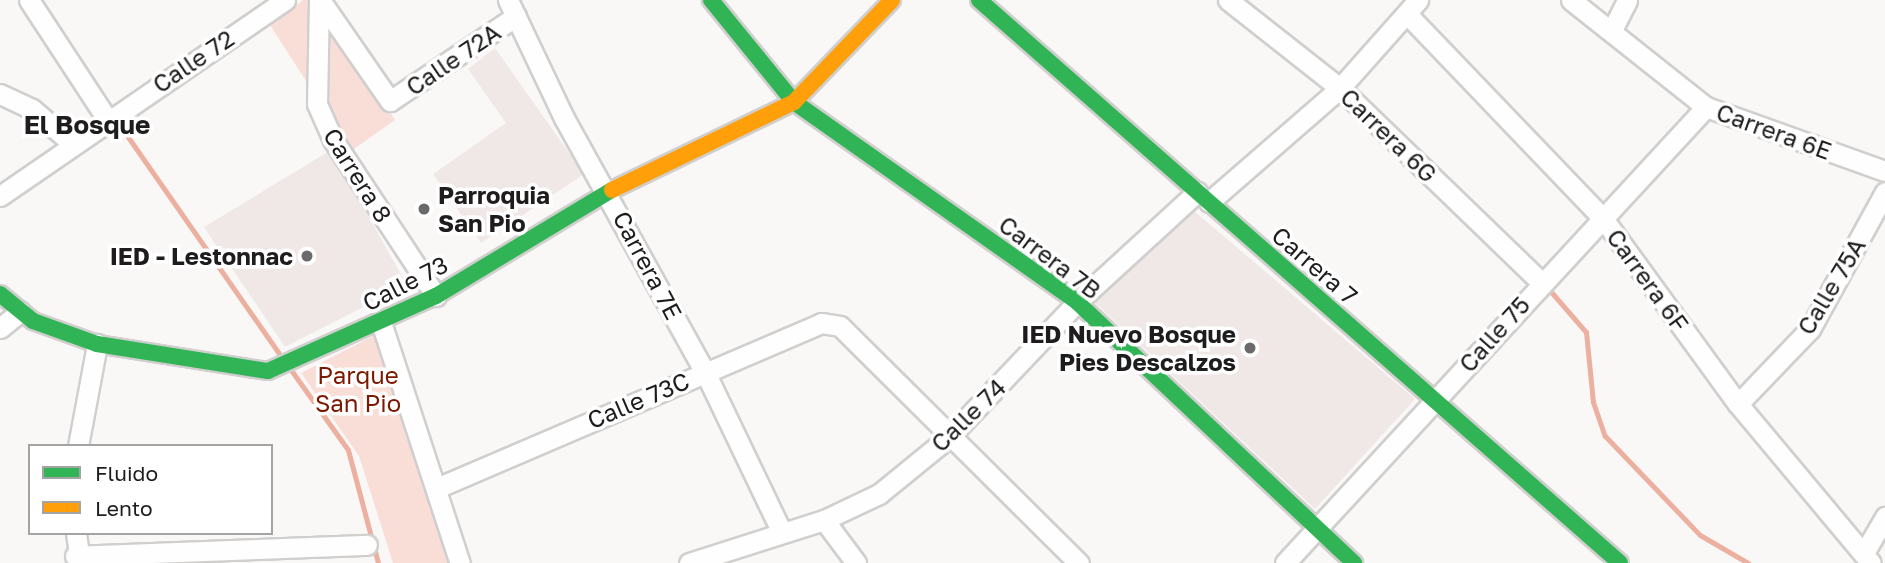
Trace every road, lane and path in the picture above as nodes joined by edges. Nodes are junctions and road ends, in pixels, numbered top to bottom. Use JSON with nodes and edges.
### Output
{"nodes":[{"id":1,"x":29,"y":0,"type":"edge"},
{"id":2,"x":285,"y":0,"type":"edge"},
{"id":3,"x":319,"y":0,"type":"edge"},
{"id":4,"x":710,"y":0,"type":"edge"},
{"id":5,"x":892,"y":0,"type":"edge"},
{"id":6,"x":979,"y":0,"type":"edge"},
{"id":7,"x":1228,"y":0,"type":"edge"},
{"id":8,"x":1571,"y":0,"type":"edge"},
{"id":9,"x":1627,"y":0,"type":"edge"},
{"id":10,"x":1412,"y":7,"type":"edge"},
{"id":11,"x":512,"y":8,"type":"edge"},
{"id":12,"x":1613,"y":28,"type":"junction"},
{"id":13,"x":1340,"y":88,"type":"junction"},
{"id":14,"x":0,"y":94,"type":"edge"},
{"id":15,"x":390,"y":102,"type":"joint"},
{"id":16,"x":794,"y":102,"type":"junction"},
{"id":17,"x":1706,"y":107,"type":"junction"},
{"id":18,"x":107,"y":119,"type":"junction"},
{"id":19,"x":72,"y":143,"type":"junction"},
{"id":20,"x":1885,"y":171,"type":"edge"},
{"id":21,"x":609,"y":191,"type":"junction"},
{"id":22,"x":1885,"y":192,"type":"edge"},
{"id":23,"x":0,"y":196,"type":"edge"},
{"id":24,"x":1203,"y":197,"type":"junction"},
{"id":25,"x":1602,"y":217,"type":"junction"},
{"id":26,"x":1541,"y":282,"type":"junction"},
{"id":27,"x":0,"y":294,"type":"edge"},
{"id":28,"x":436,"y":296,"type":"junction"},
{"id":29,"x":1077,"y":302,"type":"junction"},
{"id":30,"x":27,"y":317,"type":"junction"},
{"id":31,"x":381,"y":322,"type":"junction"},
{"id":32,"x":0,"y":328,"type":"edge"},
{"id":33,"x":97,"y":344,"type":"junction"},
{"id":34,"x":705,"y":372,"type":"junction"},
{"id":35,"x":1435,"y":401,"type":"junction"},
{"id":36,"x":1738,"y":404,"type":"junction"},
{"id":37,"x":949,"y":438,"type":"junction"},
{"id":38,"x":78,"y":444,"type":"edge"},
{"id":39,"x":439,"y":487,"type":"junction"},
{"id":40,"x":1885,"y":517,"type":"edge"},
{"id":41,"x":824,"y":520,"type":"junction"},
{"id":42,"x":1320,"y":531,"type":"junction"},
{"id":43,"x":782,"y":533,"type":"junction"},
{"id":44,"x":76,"y":535,"type":"edge"},
{"id":45,"x":367,"y":545,"type":"dead end"},
{"id":46,"x":1868,"y":558,"type":"edge"},
{"id":47,"x":78,"y":559,"type":"edge"},
{"id":48,"x":460,"y":563,"type":"edge"},
{"id":49,"x":689,"y":563,"type":"edge"},
{"id":50,"x":856,"y":563,"type":"edge"},
{"id":51,"x":1079,"y":563,"type":"edge"},
{"id":52,"x":1285,"y":563,"type":"edge"},
{"id":53,"x":1354,"y":563,"type":"edge"},
{"id":54,"x":1620,"y":563,"type":"edge"}],
"edges":[{"from":1,"to":18,"type":"street"},
{"from":2,"to":18,"type":"street","name":"Calle 72"},
{"from":3,"to":15,"type":"street","name":"Carrera 8"},
{"from":3,"to":28,"type":"street","name":"Carrera 8"},
{"from":4,"to":16,"type":"street","name":"Carrera 7B"},
{"from":5,"to":16,"type":"street","name":"Calle 73"},
{"from":6,"to":24,"type":"street","name":"Carrera 7"},
{"from":7,"to":13,"type":"street","name":"Carrera 6G"},
{"from":8,"to":12,"type":"street","name":"Carrera 6E"},
{"from":9,"to":12,"type":"street"},
{"from":10,"to":13,"type":"street","name":"Calle 74"},
{"from":10,"to":25,"type":"street","name":"Carrera 6F"},
{"from":11,"to":15,"type":"street","name":"Calle 72A"},
{"from":11,"to":21,"type":"street","name":"Carrera 7E"},
{"from":12,"to":17,"type":"street","name":"Carrera 6E"},
{"from":13,"to":24,"type":"street","name":"Calle 74"},
{"from":13,"to":26,"type":"street","name":"Carrera 6G"},
{"from":14,"to":19,"type":"street"},
{"from":16,"to":21,"type":"street","name":"Calle 73"},
{"from":16,"to":29,"type":"street","name":"Carrera 7B"},
{"from":17,"to":20,"type":"street","name":"Carrera 6E"},
{"from":17,"to":25,"type":"street","name":"Calle 75"},
{"from":18,"to":19,"type":"street","name":"Calle 72"},
{"from":19,"to":23,"type":"street","name":"Calle 72"},
{"from":21,"to":28,"type":"street","name":"Calle 73"},
{"from":21,"to":34,"type":"street","name":"Carrera 7E"},
{"from":22,"to":36,"type":"street","name":"Calle 75A"},
{"from":24,"to":29,"type":"street","name":"Calle 74"},
{"from":24,"to":35,"type":"street","name":"Carrera 7"},
{"from":25,"to":26,"type":"street","name":"Calle 75"},
{"from":25,"to":36,"type":"street","name":"Carrera 6F"},
{"from":26,"to":35,"type":"street","name":"Calle 75"},
{"from":27,"to":30,"type":"street"},
{"from":28,"to":31,"type":"street","name":"Calle 73"},
{"from":29,"to":37,"type":"street","name":"Calle 74"},
{"from":29,"to":42,"type":"street","name":"Carrera 7B"},
{"from":30,"to":32,"type":"street"},
{"from":30,"to":33,"type":"street","name":"Calle 73"},
{"from":31,"to":33,"type":"street","name":"Calle 73"},
{"from":31,"to":39,"type":"street"},
{"from":33,"to":38,"type":"street"},
{"from":34,"to":37,"type":"street","name":"Calle 73C"},
{"from":34,"to":39,"type":"street","name":"Calle 73C"},
{"from":34,"to":43,"type":"street","name":"Carrera 7E"},
{"from":35,"to":42,"type":"street","name":"Calle 75"},
{"from":35,"to":54,"type":"street","name":"Carrera 7"},
{"from":36,"to":46,"type":"street","name":"Carrera 6F"},
{"from":37,"to":41,"type":"street","name":"Calle 74"},
{"from":37,"to":51,"type":"street"},
{"from":39,"to":48,"type":"street"},
{"from":40,"to":46,"type":"street"},
{"from":41,"to":43,"type":"street","name":"Calle 74"},
{"from":41,"to":50,"type":"street"},
{"from":42,"to":52,"type":"street","name":"Calle 75"},
{"from":42,"to":53,"type":"street","name":"Carrera 7B"},
{"from":43,"to":49,"type":"street","name":"Calle 74"},
{"from":44,"to":47,"type":"street"},
{"from":45,"to":47,"type":"street"}]}
